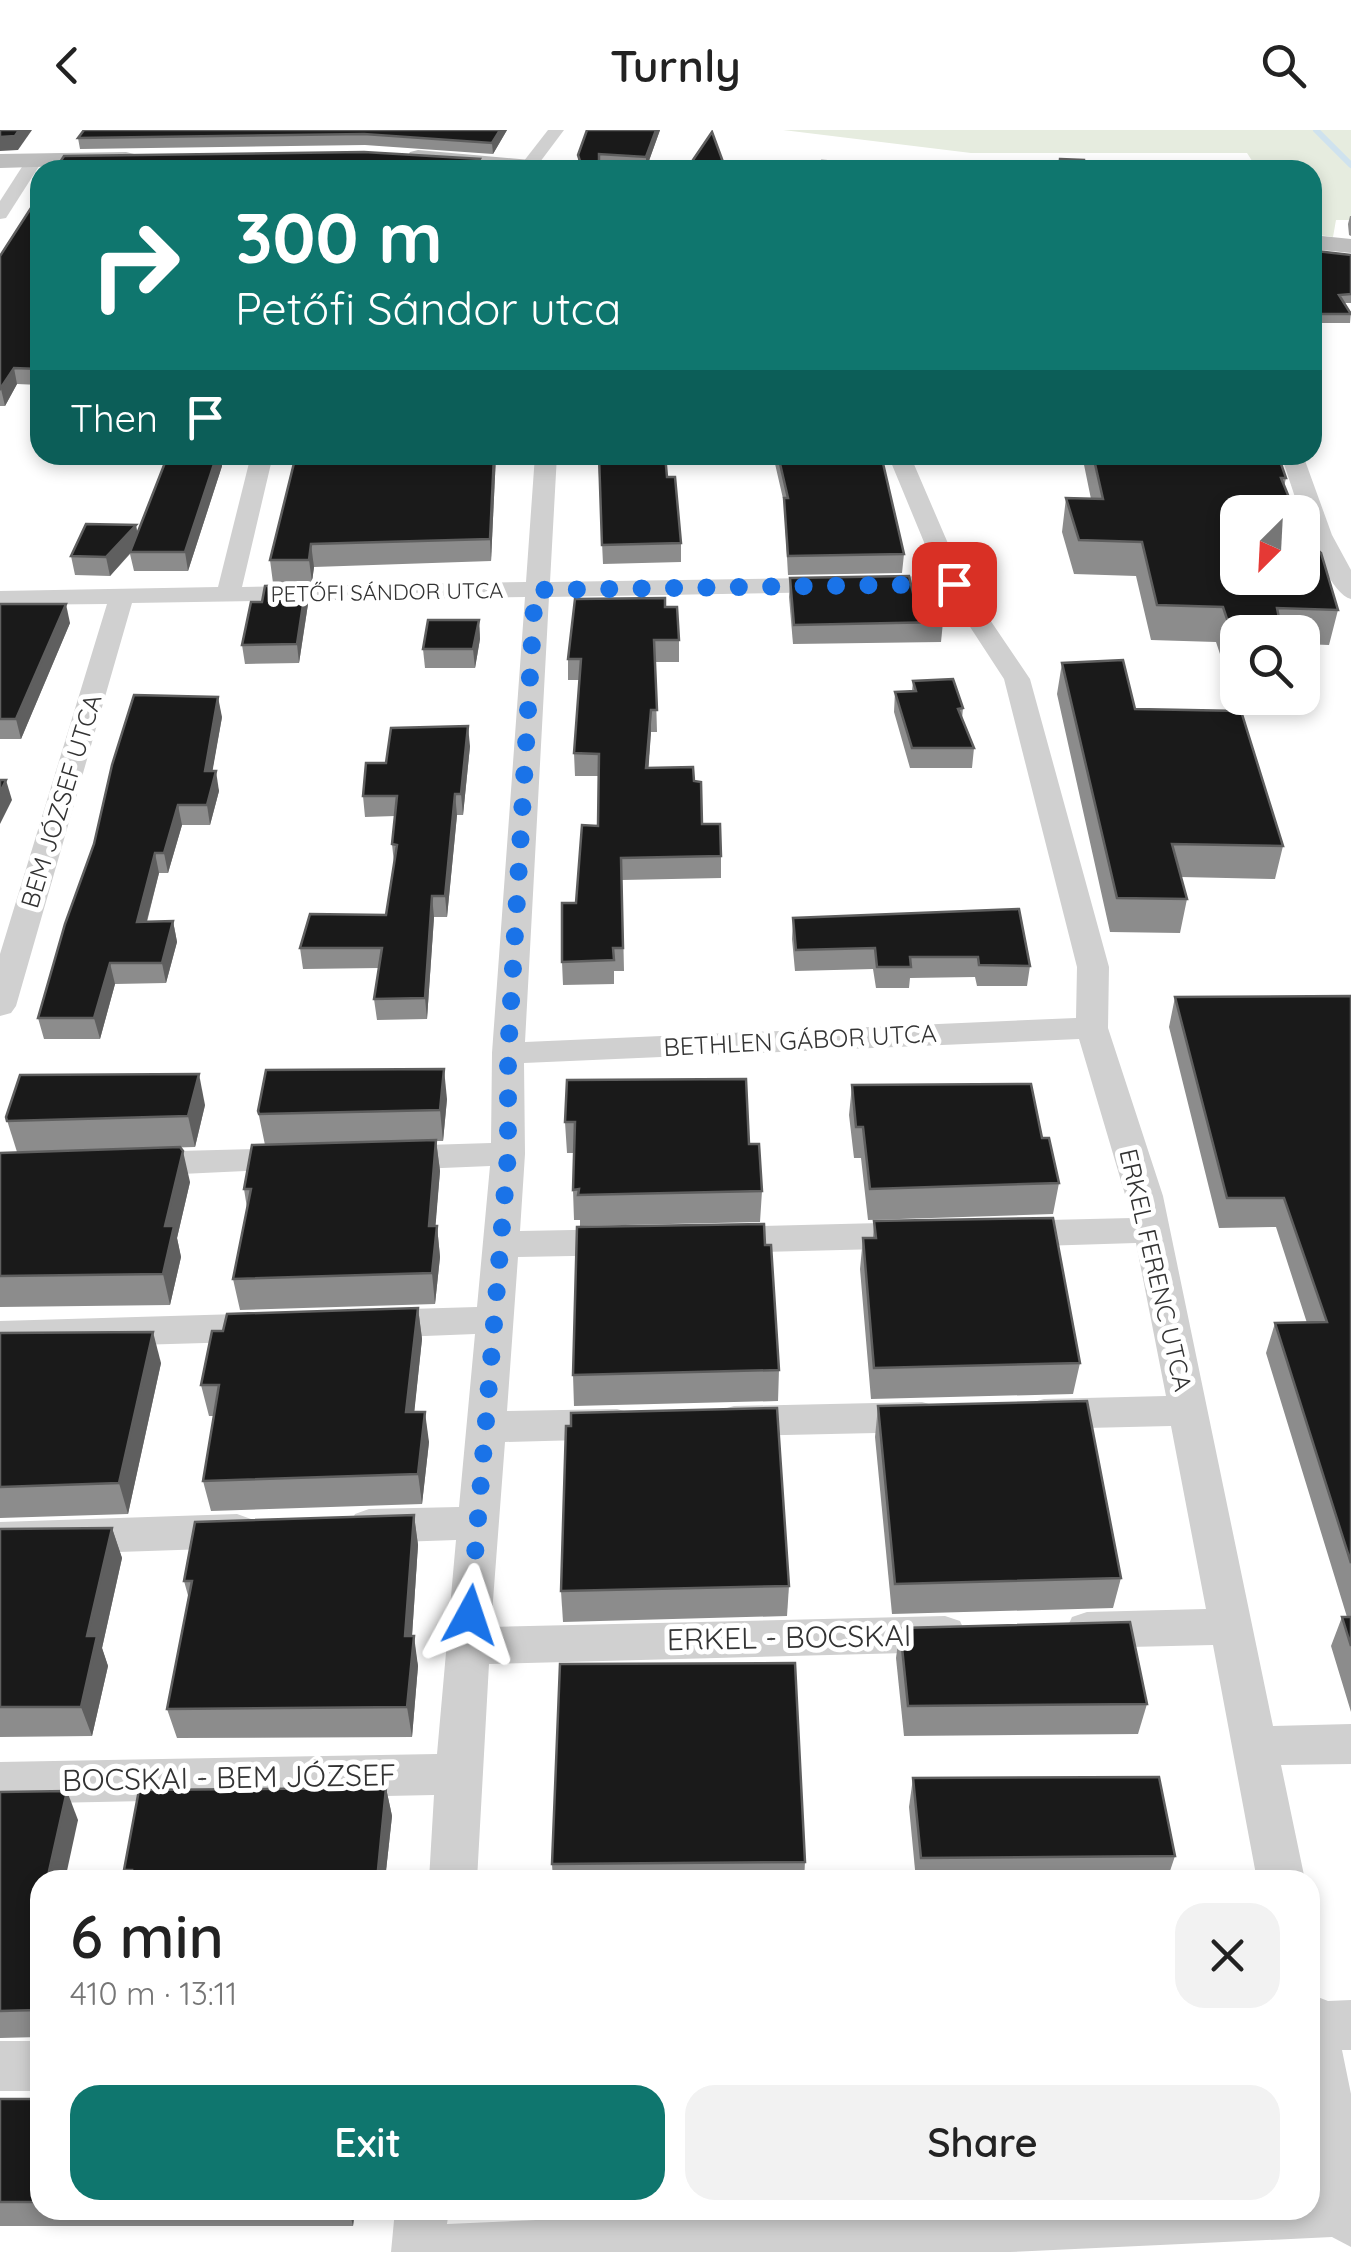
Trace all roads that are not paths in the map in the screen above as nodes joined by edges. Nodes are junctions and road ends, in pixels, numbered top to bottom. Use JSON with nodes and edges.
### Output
{"nodes":[{"id":1,"x":556,"y":130,"type":"edge"},
{"id":2,"x":400,"y":157,"type":"edge"},
{"id":3,"x":151,"y":158,"type":"edge"},
{"id":4,"x":30,"y":160,"type":"edge"},
{"id":5,"x":35,"y":160,"type":"edge"},
{"id":6,"x":443,"y":160,"type":"edge"},
{"id":7,"x":533,"y":160,"type":"edge"},
{"id":8,"x":0,"y":161,"type":"edge"},
{"id":9,"x":30,"y":168,"type":"edge"},
{"id":10,"x":0,"y":214,"type":"edge"},
{"id":11,"x":1322,"y":243,"type":"edge"},
{"id":12,"x":1351,"y":246,"type":"edge"},
{"id":13,"x":260,"y":465,"type":"edge"},
{"id":14,"x":545,"y":465,"type":"edge"},
{"id":15,"x":904,"y":465,"type":"edge"},
{"id":16,"x":1296,"y":465,"type":"edge"},
{"id":17,"x":954,"y":584,"type":"junction"},
{"id":18,"x":535,"y":590,"type":"junction"},
{"id":19,"x":1351,"y":592,"type":"edge"},
{"id":20,"x":228,"y":594,"type":"junction"},
{"id":21,"x":122,"y":596,"type":"junction"},
{"id":22,"x":0,"y":598,"type":"edge"},
{"id":23,"x":0,"y":1006,"type":"edge"},
{"id":24,"x":1092,"y":1028,"type":"junction"},
{"id":25,"x":508,"y":1054,"type":"junction"},
{"id":26,"x":508,"y":1154,"type":"junction"},
{"id":27,"x":361,"y":1158,"type":"edge"},
{"id":28,"x":322,"y":1160,"type":"edge"},
{"id":29,"x":103,"y":1166,"type":"edge"},
{"id":30,"x":1152,"y":1230,"type":"junction"},
{"id":31,"x":500,"y":1244,"type":"junction"},
{"id":32,"x":494,"y":1320,"type":"junction"},
{"id":33,"x":336,"y":1325,"type":"edge"},
{"id":34,"x":297,"y":1326,"type":"edge"},
{"id":35,"x":0,"y":1335,"type":"edge"},
{"id":36,"x":1188,"y":1411,"type":"junction"},
{"id":37,"x":1002,"y":1415,"type":"edge"},
{"id":38,"x":963,"y":1416,"type":"edge"},
{"id":39,"x":692,"y":1422,"type":"edge"},
{"id":40,"x":652,"y":1423,"type":"edge"},
{"id":41,"x":486,"y":1427,"type":"junction"},
{"id":42,"x":478,"y":1522,"type":"junction"},
{"id":43,"x":332,"y":1528,"type":"edge"},
{"id":44,"x":273,"y":1530,"type":"edge"},
{"id":45,"x":0,"y":1539,"type":"edge"},
{"id":46,"x":1231,"y":1626,"type":"junction"},
{"id":47,"x":1056,"y":1631,"type":"edge"},
{"id":48,"x":976,"y":1633,"type":"edge"},
{"id":49,"x":468,"y":1646,"type":"junction"},
{"id":50,"x":1351,"y":1744,"type":"edge"},
{"id":51,"x":1254,"y":1746,"type":"junction"},
{"id":52,"x":458,"y":1774,"type":"junction"},
{"id":53,"x":0,"y":1783,"type":"edge"},
{"id":54,"x":453,"y":1870,"type":"edge"},
{"id":55,"x":1279,"y":1870,"type":"edge"},
{"id":56,"x":1324,"y":2023,"type":"edge"},
{"id":57,"x":0,"y":2066,"type":"edge"},
{"id":58,"x":30,"y":2066,"type":"edge"},
{"id":59,"x":1350,"y":2215,"type":"edge"},
{"id":60,"x":1320,"y":2216,"type":"edge"},
{"id":61,"x":422,"y":2220,"type":"edge"},
{"id":62,"x":1224,"y":2220,"type":"edge"},
{"id":63,"x":420,"y":2252,"type":"edge"}],
"edges":[{"from":1,"to":7,"type":"street"},
{"from":2,"to":6,"type":"main road"},
{"from":3,"to":5,"type":"main road"},
{"from":4,"to":8,"type":"main road"},
{"from":9,"to":10,"type":"street"},
{"from":11,"to":12,"type":"main road"},
{"from":13,"to":20,"type":"street"},
{"from":14,"to":18,"type":"street"},
{"from":15,"to":17,"type":"street","name":"ERKEL FERENC UTCA"},
{"from":16,"to":19,"type":"street"},
{"from":17,"to":18,"type":"street","name":"PETŐFI SÁNDOR UTCA"},
{"from":17,"to":24,"type":"street","name":"ERKEL FERENC UTCA"},
{"from":18,"to":20,"type":"street","name":"PETŐFI SÁNDOR UTCA"},
{"from":18,"to":25,"type":"street"},
{"from":20,"to":21,"type":"street","name":"PETŐFI SÁNDOR UTCA"},
{"from":21,"to":22,"type":"street","name":"PETŐFI SÁNDOR UTCA"},
{"from":21,"to":23,"type":"street","name":"BEM JÓZSEF UTCA"},
{"from":24,"to":25,"type":"street","name":"BETHLEN GÁBOR UTCA"},
{"from":24,"to":30,"type":"street","name":"ERKEL FERENC UTCA"},
{"from":25,"to":26,"type":"street"},
{"from":26,"to":27,"type":"street"},
{"from":26,"to":31,"type":"street"},
{"from":28,"to":29,"type":"street"},
{"from":30,"to":31,"type":"street"},
{"from":30,"to":36,"type":"street","name":"ERKEL FERENC UTCA"},
{"from":31,"to":32,"type":"street"},
{"from":32,"to":33,"type":"street"},
{"from":32,"to":41,"type":"street"},
{"from":34,"to":35,"type":"street"},
{"from":36,"to":37,"type":"street"},
{"from":36,"to":46,"type":"street","name":"ERKEL FERENC UTCA"},
{"from":38,"to":39,"type":"street"},
{"from":40,"to":41,"type":"street"},
{"from":41,"to":42,"type":"street"},
{"from":42,"to":43,"type":"street"},
{"from":42,"to":49,"type":"street"},
{"from":44,"to":45,"type":"street"},
{"from":46,"to":47,"type":"street"},
{"from":46,"to":51,"type":"street","name":"ERKEL FERENC UTCA"},
{"from":48,"to":49,"type":"street","name":"ERKEL - BOCSKAI"},
{"from":49,"to":52,"type":"street"},
{"from":50,"to":51,"type":"street"},
{"from":51,"to":55,"type":"street","name":"ERKEL FERENC UTCA"},
{"from":52,"to":53,"type":"street","name":"BOCSKAI - BEM JÓZSEF"},
{"from":52,"to":54,"type":"street"},
{"from":56,"to":59,"type":"street"},
{"from":57,"to":58,"type":"street"},
{"from":59,"to":60,"type":"street"},
{"from":61,"to":63,"type":"street"},
{"from":62,"to":63,"type":"street"}]}
